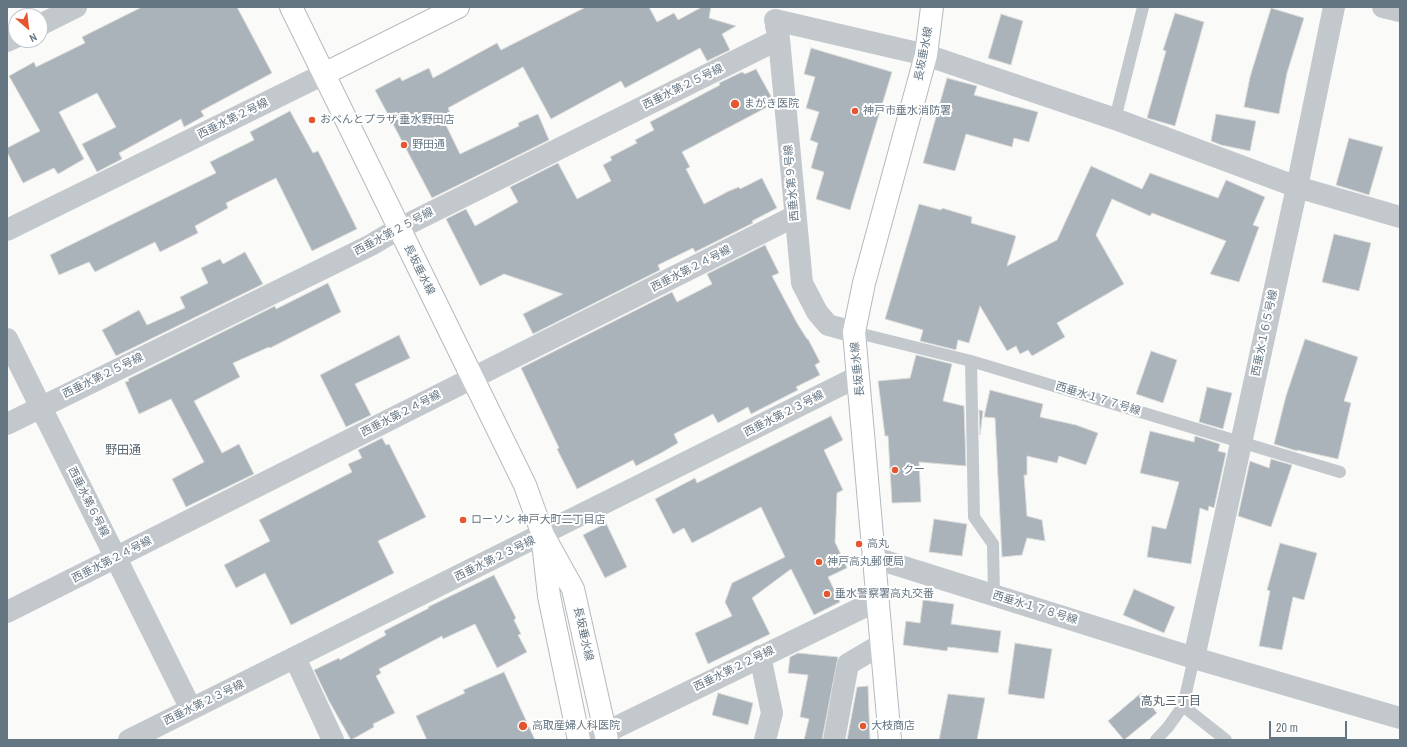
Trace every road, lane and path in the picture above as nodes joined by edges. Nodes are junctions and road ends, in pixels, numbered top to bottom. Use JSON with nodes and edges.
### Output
{"nodes":[{"id":1,"x":76,"y":7,"type":"edge"},
{"id":2,"x":291,"y":7,"type":"edge"},
{"id":3,"x":458,"y":7,"type":"edge"},
{"id":4,"x":932,"y":7,"type":"edge"},
{"id":5,"x":1143,"y":7,"type":"edge"},
{"id":6,"x":1334,"y":7,"type":"edge"},
{"id":7,"x":1383,"y":7,"type":"edge"},
{"id":8,"x":1400,"y":11,"type":"edge"},
{"id":9,"x":48,"y":21,"type":"edge"},
{"id":10,"x":776,"y":22,"type":"edge"},
{"id":11,"x":926,"y":55,"type":"junction"},
{"id":12,"x":324,"y":74,"type":"junction"},
{"id":13,"x":1115,"y":119,"type":"junction"},
{"id":14,"x":1297,"y":187,"type":"junction"},
{"id":15,"x":795,"y":216,"type":"junction"},
{"id":16,"x":1400,"y":217,"type":"edge"},
{"id":17,"x":398,"y":229,"type":"junction"},
{"id":18,"x":7,"y":230,"type":"edge"},
{"id":19,"x":854,"y":332,"type":"junction"},
{"id":20,"x":7,"y":339,"type":"edge"},
{"id":21,"x":971,"y":361,"type":"junction"},
{"id":22,"x":859,"y":376,"type":"junction"},
{"id":23,"x":473,"y":378,"type":"junction"},
{"id":24,"x":40,"y":408,"type":"junction"},
{"id":25,"x":7,"y":424,"type":"edge"},
{"id":26,"x":1241,"y":442,"type":"junction"},
{"id":27,"x":1340,"y":472,"type":"dead end"},
{"id":28,"x":542,"y":535,"type":"junction"},
{"id":29,"x":116,"y":558,"type":"junction"},
{"id":30,"x":875,"y":558,"type":"junction"},
{"id":31,"x":994,"y":595,"type":"junction"},
{"id":32,"x":878,"y":600,"type":"junction"},
{"id":33,"x":7,"y":612,"type":"edge"},
{"id":34,"x":882,"y":644,"type":"junction"},
{"id":35,"x":760,"y":656,"type":"junction"},
{"id":36,"x":295,"y":658,"type":"junction"},
{"id":37,"x":1194,"y":658,"type":"junction"},
{"id":38,"x":1183,"y":706,"type":"junction"},
{"id":39,"x":191,"y":709,"type":"junction"},
{"id":40,"x":1400,"y":718,"type":"edge"},
{"id":41,"x":601,"y":737,"type":"edge"},
{"id":42,"x":129,"y":740,"type":"edge"},
{"id":43,"x":333,"y":740,"type":"edge"},
{"id":44,"x":579,"y":740,"type":"edge"},
{"id":45,"x":765,"y":740,"type":"edge"},
{"id":46,"x":834,"y":740,"type":"edge"},
{"id":47,"x":890,"y":740,"type":"edge"},
{"id":48,"x":1156,"y":740,"type":"edge"},
{"id":49,"x":1226,"y":740,"type":"edge"}],
"edges":[{"from":1,"to":9,"type":"street"},
{"from":2,"to":12,"type":"main road","name":"長坂垂水線"},
{"from":3,"to":12,"type":"main road","name":"西垂水第２号線"},
{"from":4,"to":11,"type":"main road","name":"長坂垂水線"},
{"from":5,"to":13,"type":"lane"},
{"from":6,"to":14,"type":"street","name":"西垂水１６５号線"},
{"from":7,"to":8,"type":"street"},
{"from":10,"to":11,"type":"street"},
{"from":10,"to":15,"type":"street","name":"西垂水第９号線"},
{"from":10,"to":17,"type":"street","name":"西垂水第２５号線"},
{"from":11,"to":13,"type":"street"},
{"from":11,"to":19,"type":"main road","name":"長坂垂水線"},
{"from":12,"to":17,"type":"main road","name":"長坂垂水線"},
{"from":12,"to":18,"type":"street","name":"西垂水第２号線"},
{"from":13,"to":14,"type":"street"},
{"from":14,"to":16,"type":"street"},
{"from":14,"to":26,"type":"street","name":"西垂水１６５号線"},
{"from":15,"to":19,"type":"street","name":"西垂水第９号線"},
{"from":15,"to":23,"type":"street","name":"西垂水第２４号線"},
{"from":17,"to":23,"type":"main road","name":"長坂垂水線"},
{"from":17,"to":24,"type":"street","name":"西垂水第２５号線"},
{"from":19,"to":21,"type":"lane","name":"西垂水１７７号線"},
{"from":19,"to":22,"type":"main road","name":"長坂垂水線"},
{"from":20,"to":24,"type":"street","name":"西垂水第６号線"},
{"from":21,"to":26,"type":"lane","name":"西垂水１７７号線"},
{"from":21,"to":31,"type":"lane"},
{"from":22,"to":28,"type":"street","name":"西垂水第２３号線"},
{"from":22,"to":30,"type":"main road","name":"長坂垂水線"},
{"from":23,"to":28,"type":"main road","name":"長坂垂水線"},
{"from":23,"to":29,"type":"street","name":"西垂水第２４号線"},
{"from":24,"to":25,"type":"street","name":"西垂水第２５号線"},
{"from":24,"to":29,"type":"street","name":"西垂水第６号線"},
{"from":26,"to":27,"type":"lane","name":"西垂水１７７号線"},
{"from":26,"to":37,"type":"street","name":"西垂水１６５号線"},
{"from":28,"to":36,"type":"street","name":"西垂水第２３号線"},
{"from":28,"to":41,"type":"main road","name":"長坂垂水線"},
{"from":28,"to":44,"type":"main road","name":"長坂垂水線"},
{"from":29,"to":33,"type":"street","name":"西垂水第２４号線"},
{"from":29,"to":39,"type":"street","name":"西垂水第６号線"},
{"from":30,"to":31,"type":"street","name":"西垂水１７８号線"},
{"from":30,"to":32,"type":"main road","name":"長坂垂水線"},
{"from":31,"to":37,"type":"street","name":"西垂水１７８号線"},
{"from":32,"to":34,"type":"main road","name":"長坂垂水線"},
{"from":32,"to":35,"type":"street","name":"西垂水第２２号線"},
{"from":34,"to":46,"type":"street"},
{"from":34,"to":47,"type":"main road","name":"長坂垂水線"},
{"from":35,"to":41,"type":"street","name":"西垂水第２２号線"},
{"from":35,"to":45,"type":"street"},
{"from":36,"to":39,"type":"street","name":"西垂水第２３号線"},
{"from":36,"to":43,"type":"street"},
{"from":37,"to":38,"type":"lane"},
{"from":37,"to":40,"type":"street","name":"西垂水１７８号線"},
{"from":38,"to":48,"type":"lane"},
{"from":38,"to":49,"type":"lane"},
{"from":39,"to":42,"type":"street","name":"西垂水第２３号線"}]}
